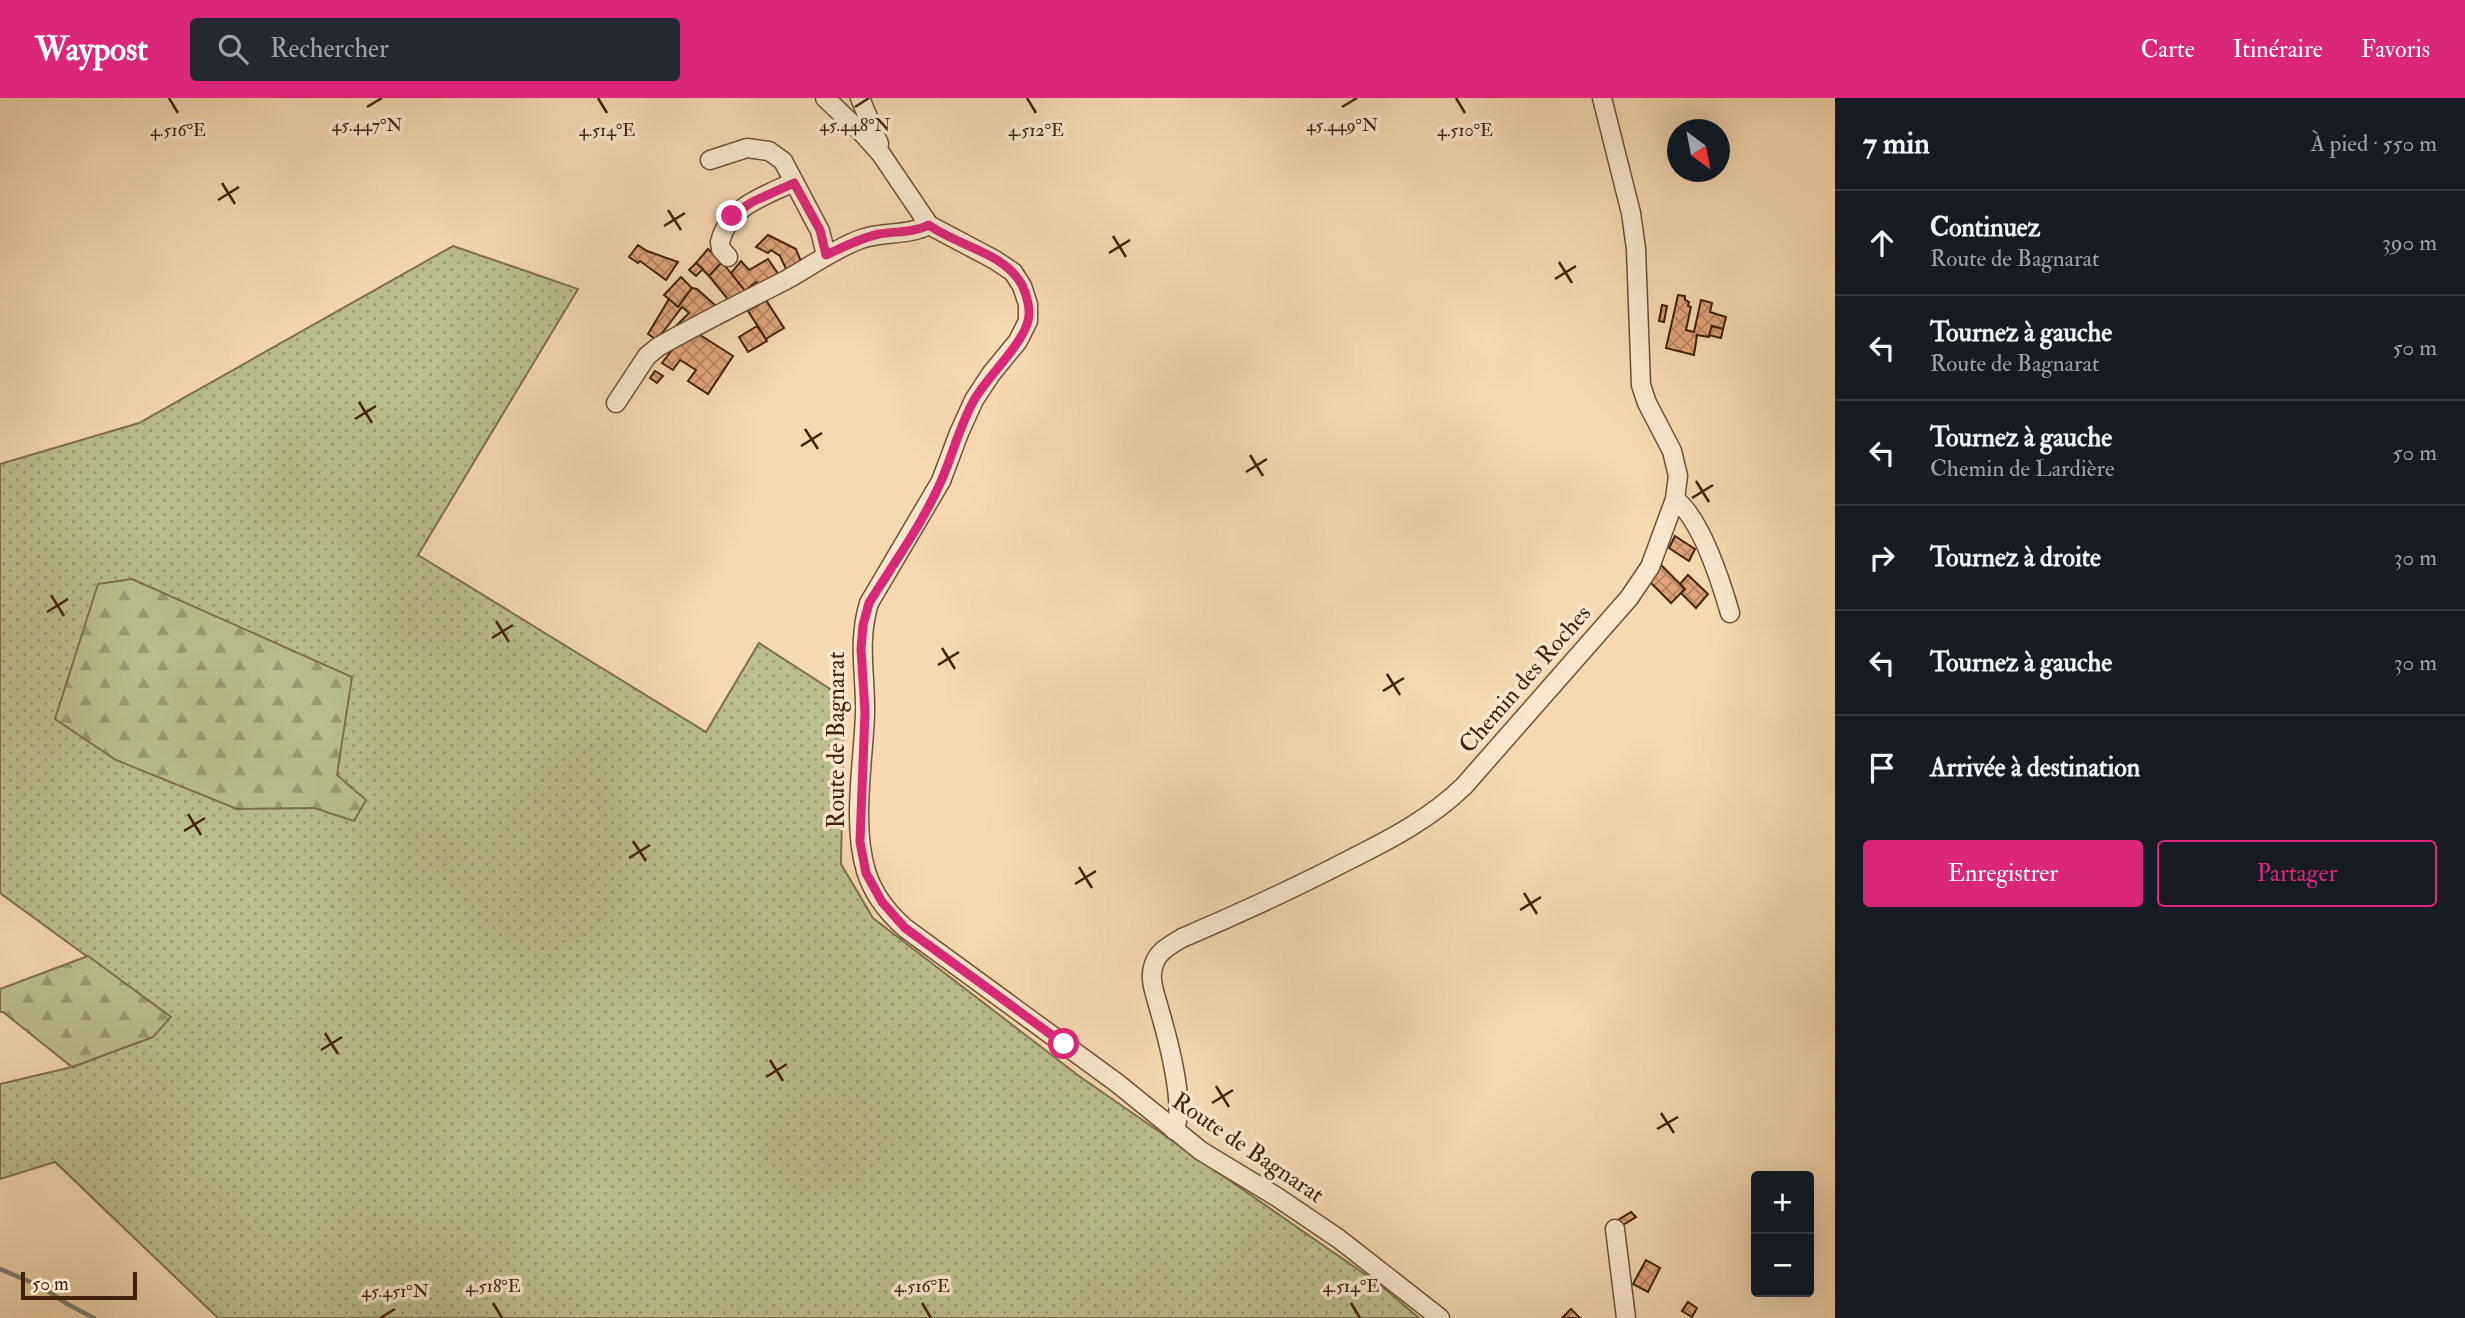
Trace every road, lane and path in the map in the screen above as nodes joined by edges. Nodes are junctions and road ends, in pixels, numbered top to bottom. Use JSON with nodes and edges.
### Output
{"nodes":[{"id":1,"x":825,"y":98,"type":"edge"},
{"id":2,"x":860,"y":98,"type":"edge"},
{"id":3,"x":1602,"y":98,"type":"edge"},
{"id":4,"x":881,"y":154,"type":"junction"},
{"id":5,"x":710,"y":160,"type":"dead end"},
{"id":6,"x":794,"y":183,"type":"junction"},
{"id":7,"x":929,"y":225,"type":"junction"},
{"id":8,"x":826,"y":255,"type":"junction"},
{"id":9,"x":728,"y":257,"type":"dead end"},
{"id":10,"x":616,"y":403,"type":"dead end"},
{"id":11,"x":1675,"y":499,"type":"junction"},
{"id":12,"x":1730,"y":613,"type":"dead end"},
{"id":13,"x":1174,"y":1130,"type":"junction"},
{"id":14,"x":1615,"y":1229,"type":"dead end"},
{"id":15,"x":1440,"y":1318,"type":"edge"},
{"id":16,"x":1626,"y":1318,"type":"edge"}],
"edges":[{"from":1,"to":4,"type":"street"},
{"from":2,"to":4,"type":"street"},
{"from":3,"to":11,"type":"street","name":"Chemin des Roches"},
{"from":4,"to":7,"type":"street"},
{"from":5,"to":6,"type":"street"},
{"from":6,"to":8,"type":"street"},
{"from":6,"to":9,"type":"street"},
{"from":7,"to":8,"type":"street"},
{"from":7,"to":13,"type":"street","name":"Route de Bagnarat"},
{"from":8,"to":10,"type":"street"},
{"from":11,"to":12,"type":"street"},
{"from":11,"to":13,"type":"street","name":"Chemin des Roches"},
{"from":13,"to":15,"type":"street","name":"Route de Bagnarat"},
{"from":14,"to":16,"type":"street"}]}
